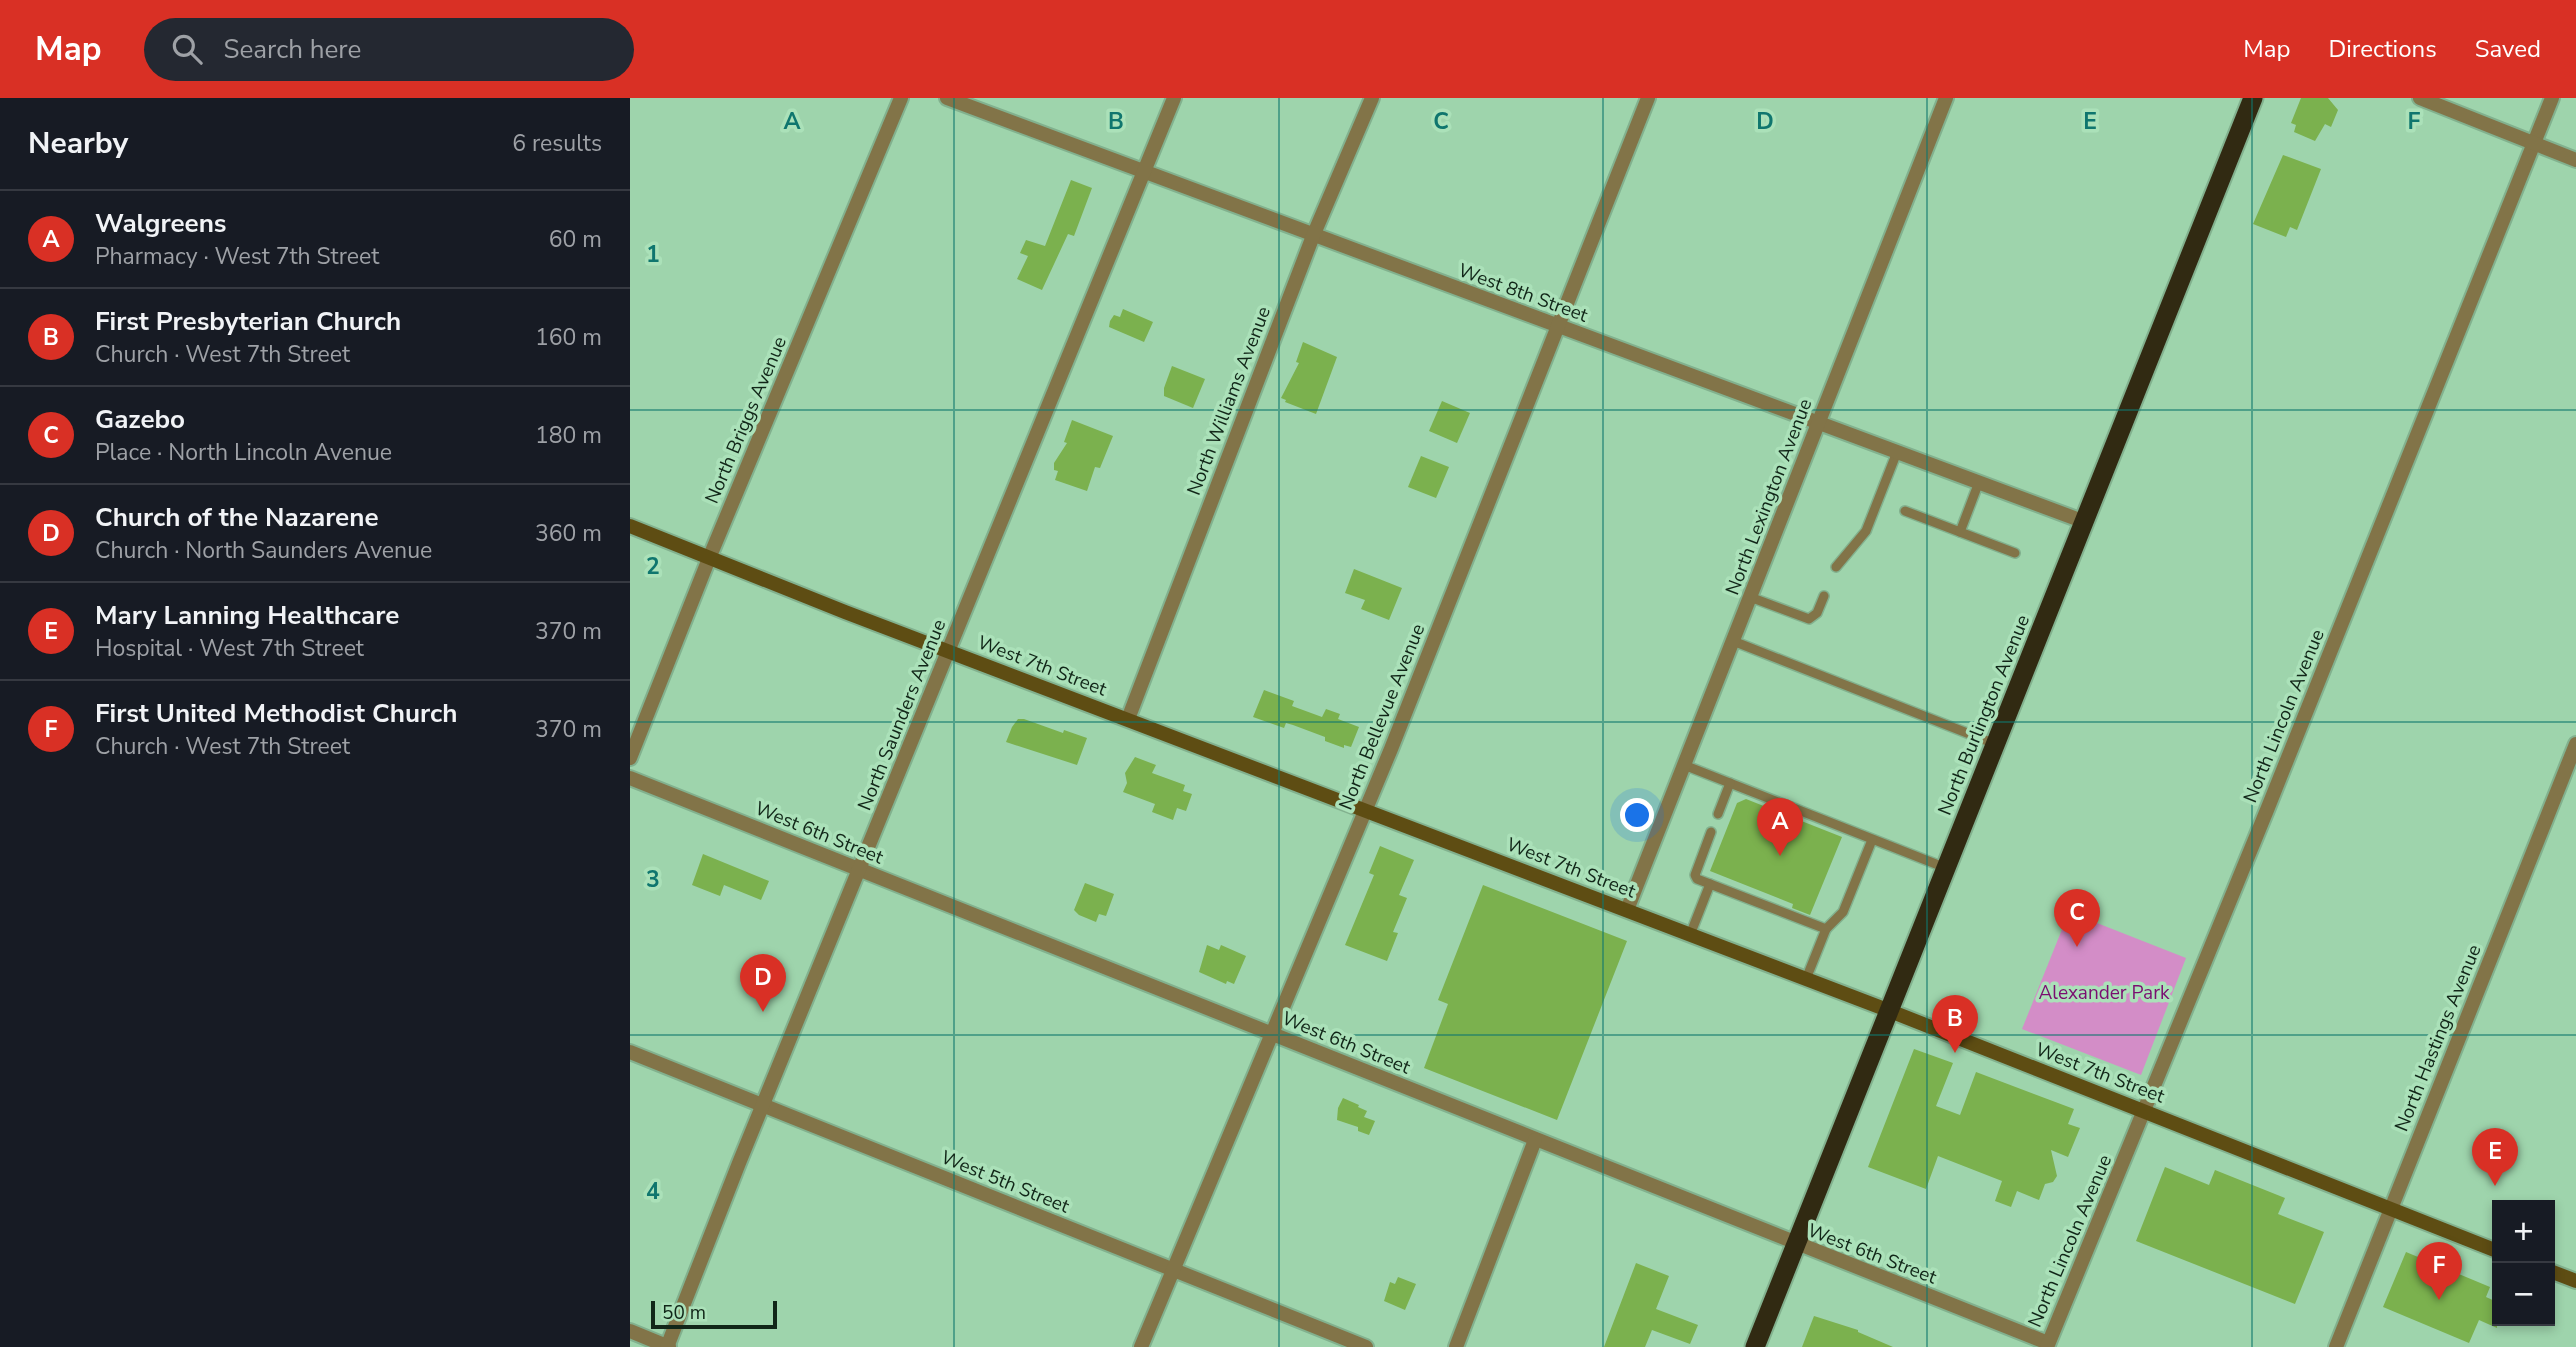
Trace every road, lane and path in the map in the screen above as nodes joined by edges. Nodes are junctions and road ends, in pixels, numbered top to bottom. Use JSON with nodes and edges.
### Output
{"nodes":[{"id":1,"x":901,"y":98,"type":"edge"},
{"id":2,"x":947,"y":98,"type":"edge"},
{"id":3,"x":1174,"y":98,"type":"edge"},
{"id":4,"x":1372,"y":98,"type":"edge"},
{"id":5,"x":1648,"y":98,"type":"edge"},
{"id":6,"x":1946,"y":98,"type":"edge"},
{"id":7,"x":2252,"y":98,"type":"edge"},
{"id":8,"x":2420,"y":98,"type":"edge"},
{"id":9,"x":2552,"y":98,"type":"edge"},
{"id":10,"x":2534,"y":143,"type":"junction"},
{"id":11,"x":2576,"y":160,"type":"edge"},
{"id":12,"x":1144,"y":171,"type":"junction"},
{"id":13,"x":1313,"y":236,"type":"junction"},
{"id":14,"x":1558,"y":327,"type":"junction"},
{"id":15,"x":1819,"y":422,"type":"junction"},
{"id":16,"x":1898,"y":452,"type":"junction"},
{"id":17,"x":1979,"y":482,"type":"junction"},
{"id":18,"x":1905,"y":511,"type":"dead end"},
{"id":19,"x":2085,"y":522,"type":"junction"},
{"id":20,"x":630,"y":526,"type":"edge"},
{"id":21,"x":1961,"y":532,"type":"junction"},
{"id":22,"x":2015,"y":553,"type":"dead end"},
{"id":23,"x":710,"y":556,"type":"junction"},
{"id":24,"x":1836,"y":566,"type":"dead end"},
{"id":25,"x":1824,"y":596,"type":"dead end"},
{"id":26,"x":1750,"y":597,"type":"junction"},
{"id":27,"x":1733,"y":640,"type":"junction"},
{"id":28,"x":949,"y":651,"type":"junction"},
{"id":29,"x":1128,"y":719,"type":"junction"},
{"id":30,"x":2576,"y":744,"type":"edge"},
{"id":31,"x":1996,"y":745,"type":"junction"},
{"id":32,"x":630,"y":758,"type":"edge"},
{"id":33,"x":1684,"y":765,"type":"junction"},
{"id":34,"x":630,"y":778,"type":"edge"},
{"id":35,"x":1730,"y":783,"type":"junction"},
{"id":36,"x":1365,"y":810,"type":"junction"},
{"id":37,"x":1718,"y":814,"type":"dead end"},
{"id":38,"x":1712,"y":832,"type":"dead end"},
{"id":39,"x":1872,"y":840,"type":"dead end"},
{"id":40,"x":1947,"y":868,"type":"junction"},
{"id":41,"x":860,"y":870,"type":"junction"},
{"id":42,"x":1710,"y":884,"type":"junction"},
{"id":43,"x":1627,"y":910,"type":"junction"},
{"id":44,"x":1826,"y":929,"type":"junction"},
{"id":45,"x":1690,"y":935,"type":"junction"},
{"id":46,"x":1806,"y":979,"type":"junction"},
{"id":47,"x":1889,"y":1011,"type":"junction"},
{"id":48,"x":1272,"y":1035,"type":"junction"},
{"id":49,"x":630,"y":1052,"type":"edge"},
{"id":50,"x":762,"y":1107,"type":"junction"},
{"id":51,"x":2145,"y":1110,"type":"junction"},
{"id":52,"x":1535,"y":1140,"type":"junction"},
{"id":53,"x":2391,"y":1209,"type":"junction"},
{"id":54,"x":1796,"y":1244,"type":"junction"},
{"id":55,"x":2492,"y":1249,"type":"edge"},
{"id":56,"x":1173,"y":1269,"type":"junction"},
{"id":57,"x":2555,"y":1273,"type":"edge"},
{"id":58,"x":2576,"y":1281,"type":"edge"},
{"id":59,"x":630,"y":1332,"type":"edge"},
{"id":60,"x":2047,"y":1345,"type":"edge"},
{"id":61,"x":668,"y":1347,"type":"edge"},
{"id":62,"x":1141,"y":1347,"type":"edge"},
{"id":63,"x":1366,"y":1347,"type":"edge"},
{"id":64,"x":1456,"y":1347,"type":"edge"},
{"id":65,"x":1755,"y":1347,"type":"edge"},
{"id":66,"x":2336,"y":1347,"type":"edge"}],
"edges":[{"from":1,"to":23,"type":"street","name":"North Briggs Avenue"},
{"from":2,"to":12,"type":"street","name":"West 8th Street"},
{"from":3,"to":12,"type":"street","name":"North Saunders Avenue"},
{"from":4,"to":13,"type":"street","name":"North Williams Avenue"},
{"from":5,"to":14,"type":"street","name":"North Bellevue Avenue"},
{"from":6,"to":15,"type":"street","name":"North Lexington Avenue"},
{"from":7,"to":19,"type":"highway","name":"North Burlington Avenue"},
{"from":8,"to":10,"type":"street"},
{"from":9,"to":10,"type":"street","name":"North Lincoln Avenue"},
{"from":10,"to":11,"type":"street"},
{"from":10,"to":51,"type":"street","name":"North Lincoln Avenue"},
{"from":12,"to":13,"type":"street","name":"West 8th Street"},
{"from":12,"to":28,"type":"street","name":"North Saunders Avenue"},
{"from":13,"to":14,"type":"street","name":"West 8th Street"},
{"from":13,"to":29,"type":"street","name":"North Williams Avenue"},
{"from":14,"to":15,"type":"street","name":"West 8th Street"},
{"from":14,"to":36,"type":"street","name":"North Bellevue Avenue"},
{"from":15,"to":16,"type":"street","name":"West 8th Street"},
{"from":15,"to":26,"type":"street","name":"North Lexington Avenue"},
{"from":16,"to":17,"type":"street","name":"West 8th Street"},
{"from":16,"to":24,"type":"lane"},
{"from":17,"to":19,"type":"street","name":"West 8th Street"},
{"from":17,"to":21,"type":"lane"},
{"from":18,"to":21,"type":"lane"},
{"from":19,"to":31,"type":"highway","name":"North Burlington Avenue"},
{"from":20,"to":23,"type":"main road","name":"West 7th Street"},
{"from":21,"to":22,"type":"lane"},
{"from":23,"to":28,"type":"main road","name":"West 7th Street"},
{"from":23,"to":32,"type":"street","name":"North Briggs Avenue"},
{"from":25,"to":26,"type":"lane"},
{"from":26,"to":27,"type":"street","name":"North Lexington Avenue"},
{"from":27,"to":31,"type":"lane"},
{"from":27,"to":33,"type":"street","name":"North Lexington Avenue"},
{"from":28,"to":29,"type":"main road","name":"West 7th Street"},
{"from":28,"to":41,"type":"street","name":"North Saunders Avenue"},
{"from":29,"to":36,"type":"main road","name":"West 7th Street"},
{"from":30,"to":53,"type":"street","name":"North Hastings Avenue"},
{"from":31,"to":40,"type":"highway","name":"North Burlington Avenue"},
{"from":33,"to":35,"type":"lane"},
{"from":33,"to":43,"type":"street","name":"North Lexington Avenue"},
{"from":34,"to":41,"type":"street","name":"West 6th Street"},
{"from":35,"to":37,"type":"lane"},
{"from":35,"to":40,"type":"lane"},
{"from":36,"to":43,"type":"main road","name":"West 7th Street"},
{"from":36,"to":48,"type":"street","name":"North Bellevue Avenue"},
{"from":38,"to":42,"type":"lane"},
{"from":39,"to":44,"type":"lane"},
{"from":40,"to":47,"type":"highway","name":"North Burlington Avenue"},
{"from":41,"to":48,"type":"street","name":"West 6th Street"},
{"from":41,"to":50,"type":"street","name":"North Saunders Avenue"},
{"from":42,"to":44,"type":"lane"},
{"from":42,"to":45,"type":"lane"},
{"from":43,"to":45,"type":"main road","name":"West 7th Street"},
{"from":44,"to":46,"type":"lane"},
{"from":45,"to":46,"type":"main road","name":"West 7th Street"},
{"from":46,"to":47,"type":"main road","name":"West 7th Street"},
{"from":47,"to":51,"type":"main road","name":"West 7th Street"},
{"from":47,"to":54,"type":"highway","name":"North Burlington Avenue"},
{"from":48,"to":52,"type":"street","name":"West 6th Street"},
{"from":48,"to":56,"type":"street","name":"North Bellevue Avenue"},
{"from":49,"to":50,"type":"street","name":"West 5th Street"},
{"from":50,"to":56,"type":"street","name":"West 5th Street"},
{"from":50,"to":61,"type":"street","name":"North Saunders Avenue"},
{"from":51,"to":53,"type":"main road","name":"West 7th Street"},
{"from":51,"to":60,"type":"street","name":"North Lincoln Avenue"},
{"from":52,"to":54,"type":"street","name":"West 6th Street"},
{"from":52,"to":64,"type":"street"},
{"from":53,"to":55,"type":"main road","name":"West 7th Street"},
{"from":53,"to":66,"type":"street","name":"North Hastings Avenue"},
{"from":54,"to":60,"type":"street","name":"West 6th Street"},
{"from":54,"to":65,"type":"highway","name":"North Burlington Avenue"},
{"from":56,"to":62,"type":"street","name":"North Bellevue Avenue"},
{"from":56,"to":63,"type":"street","name":"West 5th Street"},
{"from":57,"to":58,"type":"main road"},
{"from":59,"to":61,"type":"street"}]}
